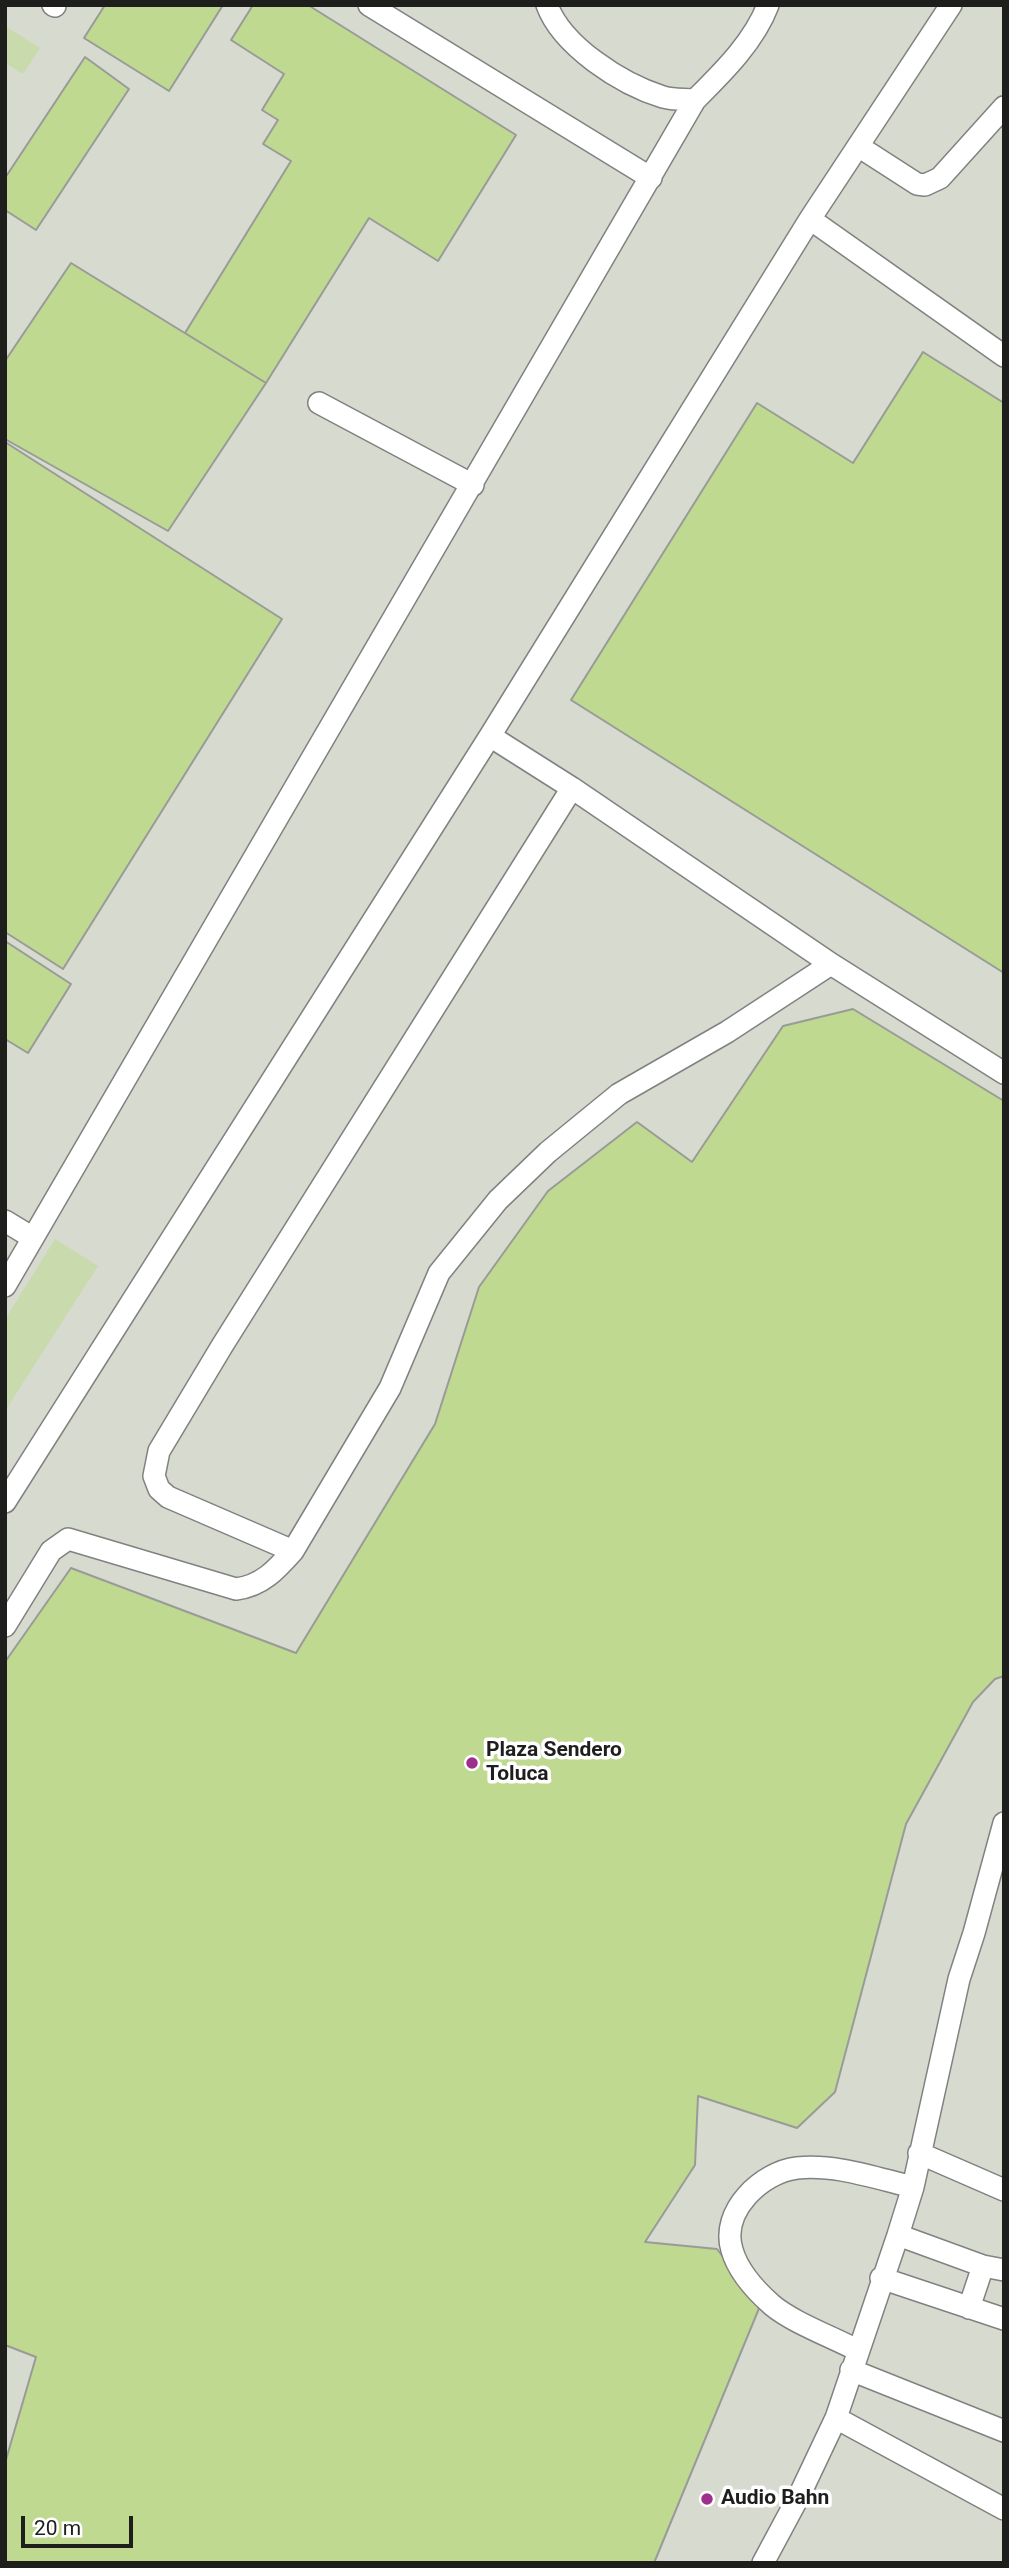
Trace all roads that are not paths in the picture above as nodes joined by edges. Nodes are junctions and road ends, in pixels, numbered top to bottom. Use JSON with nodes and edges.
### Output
{"nodes":[{"id":1,"x":369,"y":5,"type":"edge"},
{"id":2,"x":547,"y":5,"type":"edge"},
{"id":3,"x":768,"y":5,"type":"edge"},
{"id":4,"x":951,"y":5,"type":"edge"},
{"id":5,"x":695,"y":100,"type":"junction"},
{"id":6,"x":1004,"y":107,"type":"edge"},
{"id":7,"x":858,"y":146,"type":"junction"},
{"id":8,"x":651,"y":178,"type":"junction"},
{"id":9,"x":810,"y":219,"type":"junction"},
{"id":10,"x":1004,"y":356,"type":"edge"},
{"id":11,"x":319,"y":403,"type":"dead end"},
{"id":12,"x":473,"y":485,"type":"junction"},
{"id":13,"x":490,"y":736,"type":"junction"},
{"id":14,"x":572,"y":788,"type":"junction"},
{"id":15,"x":831,"y":964,"type":"junction"},
{"id":16,"x":1004,"y":1073,"type":"edge"},
{"id":17,"x":5,"y":1221,"type":"edge"},
{"id":18,"x":33,"y":1238,"type":"junction"},
{"id":19,"x":5,"y":1286,"type":"edge"},
{"id":20,"x":5,"y":1502,"type":"edge"},
{"id":21,"x":293,"y":1551,"type":"junction"},
{"id":22,"x":5,"y":1626,"type":"edge"},
{"id":23,"x":1004,"y":1823,"type":"edge"},
{"id":24,"x":919,"y":2153,"type":"junction"},
{"id":25,"x":913,"y":2187,"type":"junction"},
{"id":26,"x":1004,"y":2190,"type":"edge"},
{"id":27,"x":898,"y":2235,"type":"junction"},
{"id":28,"x":994,"y":2268,"type":"edge"},
{"id":29,"x":881,"y":2278,"type":"junction"},
{"id":30,"x":969,"y":2308,"type":"junction"},
{"id":31,"x":1004,"y":2319,"type":"edge"},
{"id":32,"x":854,"y":2360,"type":"junction"},
{"id":33,"x":835,"y":2418,"type":"junction"},
{"id":34,"x":1004,"y":2431,"type":"edge"},
{"id":35,"x":1004,"y":2509,"type":"edge"},
{"id":36,"x":762,"y":2563,"type":"edge"}],
"edges":[{"from":1,"to":8,"type":"lane"},
{"from":2,"to":5,"type":"lane"},
{"from":3,"to":5,"type":"lane"},
{"from":4,"to":7,"type":"lane"},
{"from":5,"to":8,"type":"lane"},
{"from":6,"to":7,"type":"lane"},
{"from":7,"to":9,"type":"lane"},
{"from":8,"to":12,"type":"lane"},
{"from":9,"to":10,"type":"lane"},
{"from":9,"to":13,"type":"lane"},
{"from":11,"to":12,"type":"lane"},
{"from":12,"to":18,"type":"lane"},
{"from":13,"to":14,"type":"lane"},
{"from":13,"to":20,"type":"lane"},
{"from":14,"to":15,"type":"lane"},
{"from":14,"to":21,"type":"lane"},
{"from":15,"to":16,"type":"lane"},
{"from":15,"to":21,"type":"lane"},
{"from":17,"to":18,"type":"lane"},
{"from":18,"to":19,"type":"lane"},
{"from":21,"to":22,"type":"lane"},
{"from":23,"to":24,"type":"lane"},
{"from":24,"to":25,"type":"lane"},
{"from":24,"to":26,"type":"lane"},
{"from":25,"to":27,"type":"lane"},
{"from":25,"to":32,"type":"lane"},
{"from":27,"to":28,"type":"lane"},
{"from":27,"to":29,"type":"lane"},
{"from":28,"to":30,"type":"lane"},
{"from":29,"to":30,"type":"lane"},
{"from":29,"to":32,"type":"lane"},
{"from":30,"to":31,"type":"lane"},
{"from":32,"to":33,"type":"lane"},
{"from":32,"to":34,"type":"lane"},
{"from":33,"to":35,"type":"lane"},
{"from":33,"to":36,"type":"lane"}]}
